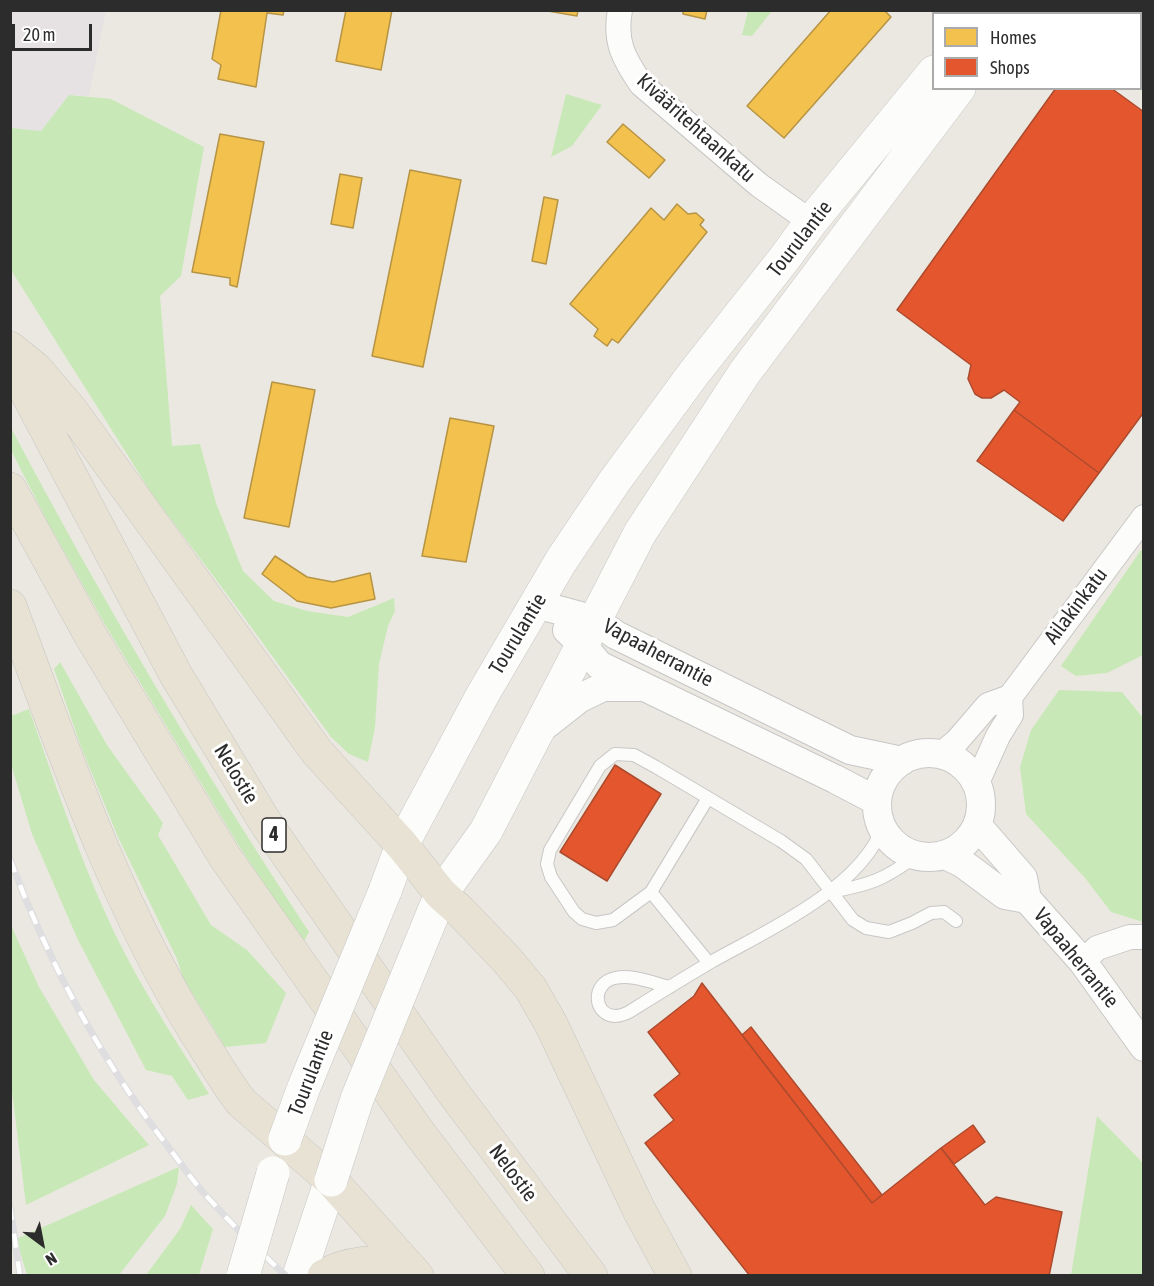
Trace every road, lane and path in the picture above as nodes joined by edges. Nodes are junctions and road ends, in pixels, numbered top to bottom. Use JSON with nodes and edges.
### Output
{"nodes":[{"id":1,"x":620,"y":10,"type":"edge"},
{"id":2,"x":932,"y":73,"type":"edge"},
{"id":3,"x":957,"y":90,"type":"edge"},
{"id":4,"x":811,"y":222,"type":"junction"},
{"id":5,"x":10,"y":348,"type":"edge"},
{"id":6,"x":10,"y":361,"type":"edge"},
{"id":7,"x":10,"y":489,"type":"edge"},
{"id":8,"x":1143,"y":517,"type":"edge"},
{"id":9,"x":536,"y":604,"type":"junction"},
{"id":10,"x":10,"y":606,"type":"edge"},
{"id":11,"x":589,"y":632,"type":"junction"},
{"id":12,"x":641,"y":687,"type":"junction"},
{"id":13,"x":1010,"y":697,"type":"junction"},
{"id":14,"x":536,"y":732,"type":"junction"},
{"id":15,"x":940,"y":754,"type":"junction"},
{"id":16,"x":902,"y":761,"type":"junction"},
{"id":17,"x":976,"y":785,"type":"junction"},
{"id":18,"x":708,"y":798,"type":"junction"},
{"id":19,"x":877,"y":801,"type":"junction"},
{"id":20,"x":977,"y":825,"type":"junction"},
{"id":21,"x":882,"y":829,"type":"junction"},
{"id":22,"x":402,"y":845,"type":"junction"},
{"id":23,"x":945,"y":855,"type":"junction"},
{"id":24,"x":916,"y":856,"type":"junction"},
{"id":25,"x":651,"y":892,"type":"junction"},
{"id":26,"x":830,"y":892,"type":"junction"},
{"id":27,"x":441,"y":894,"type":"junction"},
{"id":28,"x":1028,"y":899,"type":"junction"},
{"id":29,"x":956,"y":921,"type":"dead end"},
{"id":30,"x":1143,"y":937,"type":"edge"},
{"id":31,"x":1083,"y":962,"type":"junction"},
{"id":32,"x":709,"y":963,"type":"junction"},
{"id":33,"x":670,"y":987,"type":"junction"},
{"id":34,"x":1143,"y":1047,"type":"edge"},
{"id":35,"x":285,"y":1139,"type":"junction"},
{"id":36,"x":331,"y":1180,"type":"junction"},
{"id":37,"x":411,"y":1269,"type":"edge"},
{"id":38,"x":243,"y":1275,"type":"edge"},
{"id":39,"x":299,"y":1275,"type":"edge"},
{"id":40,"x":324,"y":1275,"type":"edge"},
{"id":41,"x":528,"y":1275,"type":"edge"},
{"id":42,"x":591,"y":1275,"type":"edge"},
{"id":43,"x":675,"y":1275,"type":"edge"}],
"edges":[{"from":1,"to":4,"type":"street","name":"Kivääritehtaankatu"},
{"from":2,"to":4,"type":"main road","name":"Tourulantie"},
{"from":3,"to":11,"type":"main road","name":"Tourulantie"},
{"from":4,"to":9,"type":"main road","name":"Tourulantie"},
{"from":5,"to":22,"type":"highway"},
{"from":6,"to":42,"type":"highway","name":"Nelostie","number":"4"},
{"from":7,"to":41,"type":"highway"},
{"from":8,"to":13,"type":"street","name":"Ailakinkatu"},
{"from":9,"to":11,"type":"street","name":"Vapaaherrantie"},
{"from":9,"to":22,"type":"main road","name":"Tourulantie"},
{"from":10,"to":35,"type":"highway"},
{"from":11,"to":12,"type":"street","name":"Vapaaherrantie"},
{"from":11,"to":14,"type":"main road","name":"Tourulantie"},
{"from":11,"to":16,"type":"street","name":"Vapaaherrantie"},
{"from":12,"to":14,"type":"street","name":"Vapaaherrantie"},
{"from":12,"to":19,"type":"street","name":"Vapaaherrantie"},
{"from":13,"to":15,"type":"street","name":"Ailakinkatu"},
{"from":13,"to":17,"type":"street","name":"Ailakinkatu"},
{"from":14,"to":27,"type":"main road","name":"Tourulantie"},
{"from":15,"to":16,"type":"street"},
{"from":15,"to":17,"type":"street"},
{"from":16,"to":19,"type":"street"},
{"from":17,"to":20,"type":"street"},
{"from":18,"to":25,"type":"lane"},
{"from":18,"to":25,"type":"lane"},
{"from":18,"to":26,"type":"lane"},
{"from":19,"to":21,"type":"street"},
{"from":20,"to":23,"type":"street"},
{"from":20,"to":28,"type":"street","name":"Vapaaherrantie"},
{"from":21,"to":24,"type":"street"},
{"from":21,"to":26,"type":"lane"},
{"from":22,"to":27,"type":"highway"},
{"from":22,"to":35,"type":"main road","name":"Tourulantie","bridge":true},
{"from":23,"to":24,"type":"street"},
{"from":23,"to":28,"type":"street","name":"Vapaaherrantie"},
{"from":24,"to":26,"type":"lane"},
{"from":25,"to":32,"type":"lane"},
{"from":26,"to":29,"type":"lane"},
{"from":26,"to":32,"type":"lane"},
{"from":27,"to":36,"type":"main road","name":"Tourulantie","bridge":true},
{"from":27,"to":43,"type":"highway"},
{"from":28,"to":31,"type":"street","name":"Vapaaherrantie"},
{"from":30,"to":31,"type":"street"},
{"from":31,"to":34,"type":"street","name":"Vapaaherrantie"},
{"from":32,"to":33,"type":"lane"},
{"from":33,"to":33,"type":"lane"},
{"from":35,"to":36,"type":"highway"},
{"from":35,"to":38,"type":"main road","name":"Tourulantie","bridge":true},
{"from":36,"to":37,"type":"highway"},
{"from":36,"to":39,"type":"main road","name":"Tourulantie"},
{"from":37,"to":40,"type":"highway"}]}
